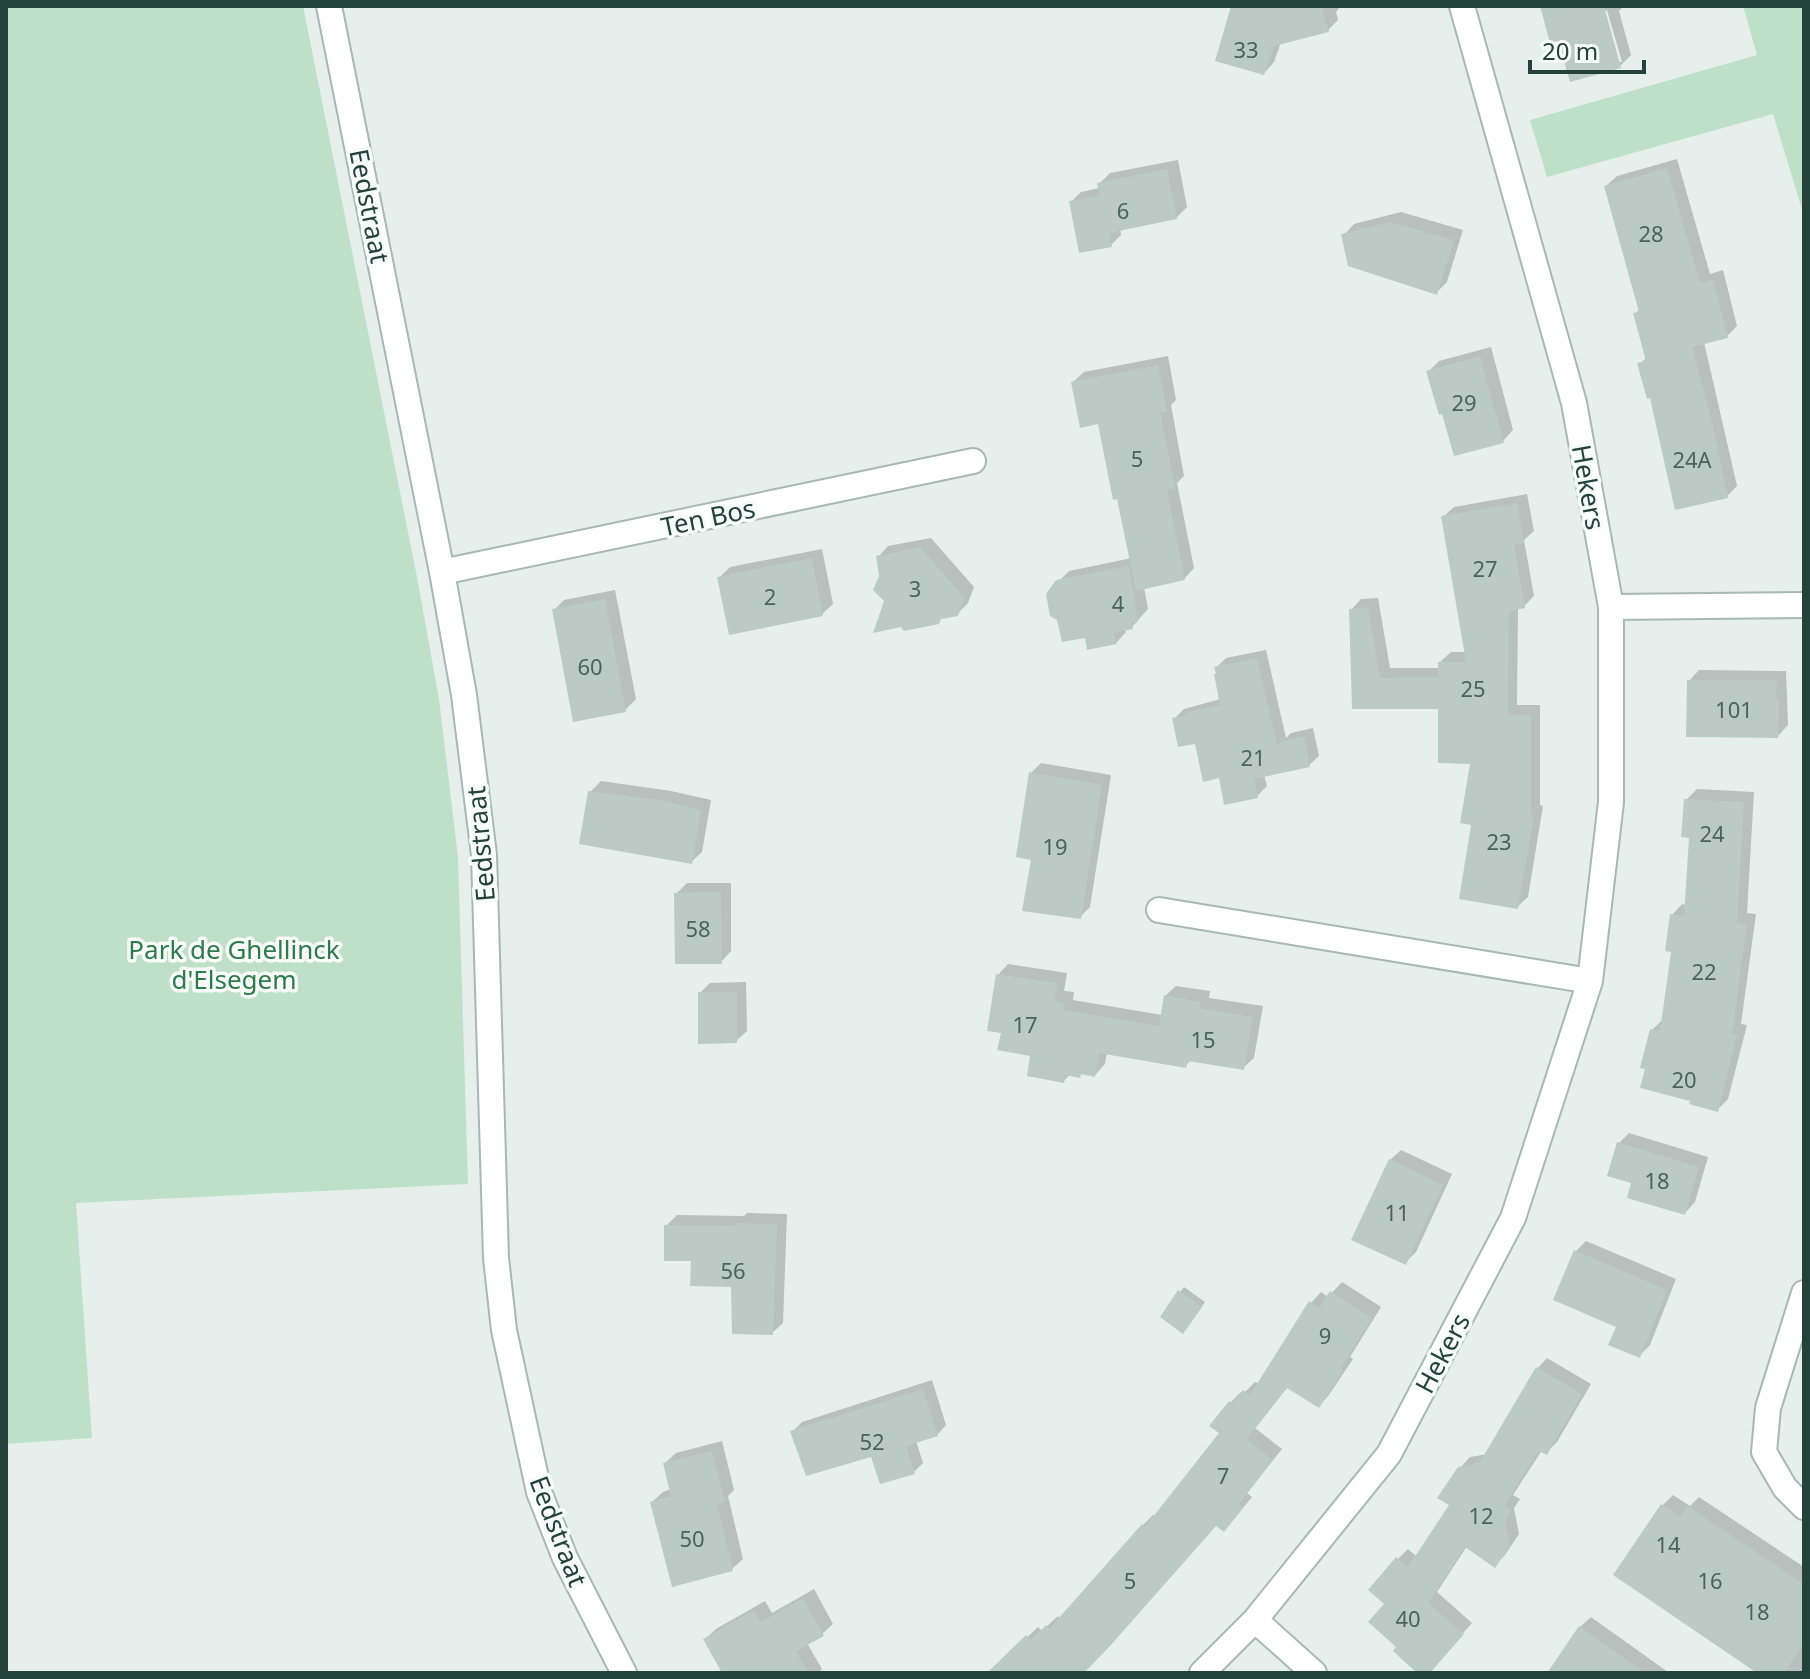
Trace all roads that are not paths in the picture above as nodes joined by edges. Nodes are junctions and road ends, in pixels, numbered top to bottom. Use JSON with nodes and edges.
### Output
{"nodes":[{"id":1,"x":329,"y":6,"type":"edge"},
{"id":2,"x":1462,"y":6,"type":"edge"},
{"id":3,"x":973,"y":461,"type":"dead end"},
{"id":4,"x":442,"y":572,"type":"junction"},
{"id":5,"x":1804,"y":605,"type":"edge"},
{"id":6,"x":1611,"y":607,"type":"junction"},
{"id":7,"x":1159,"y":910,"type":"dead end"},
{"id":8,"x":1590,"y":981,"type":"junction"},
{"id":9,"x":1804,"y":1293,"type":"edge"},
{"id":10,"x":1804,"y":1507,"type":"edge"},
{"id":11,"x":1255,"y":1620,"type":"junction"},
{"id":12,"x":624,"y":1673,"type":"edge"},
{"id":13,"x":1202,"y":1673,"type":"edge"},
{"id":14,"x":1314,"y":1673,"type":"edge"}],
"edges":[{"from":1,"to":4,"type":"street","name":"Eedstraat"},
{"from":2,"to":6,"type":"street","name":"Hekers"},
{"from":3,"to":4,"type":"street","name":"Ten Bos"},
{"from":4,"to":12,"type":"street","name":"Eedstraat"},
{"from":5,"to":6,"type":"street"},
{"from":6,"to":8,"type":"street","name":"Hekers"},
{"from":7,"to":8,"type":"street"},
{"from":8,"to":11,"type":"street","name":"Hekers"},
{"from":9,"to":10,"type":"street"},
{"from":11,"to":13,"type":"street","name":"Hekers"},
{"from":11,"to":14,"type":"street"}]}
